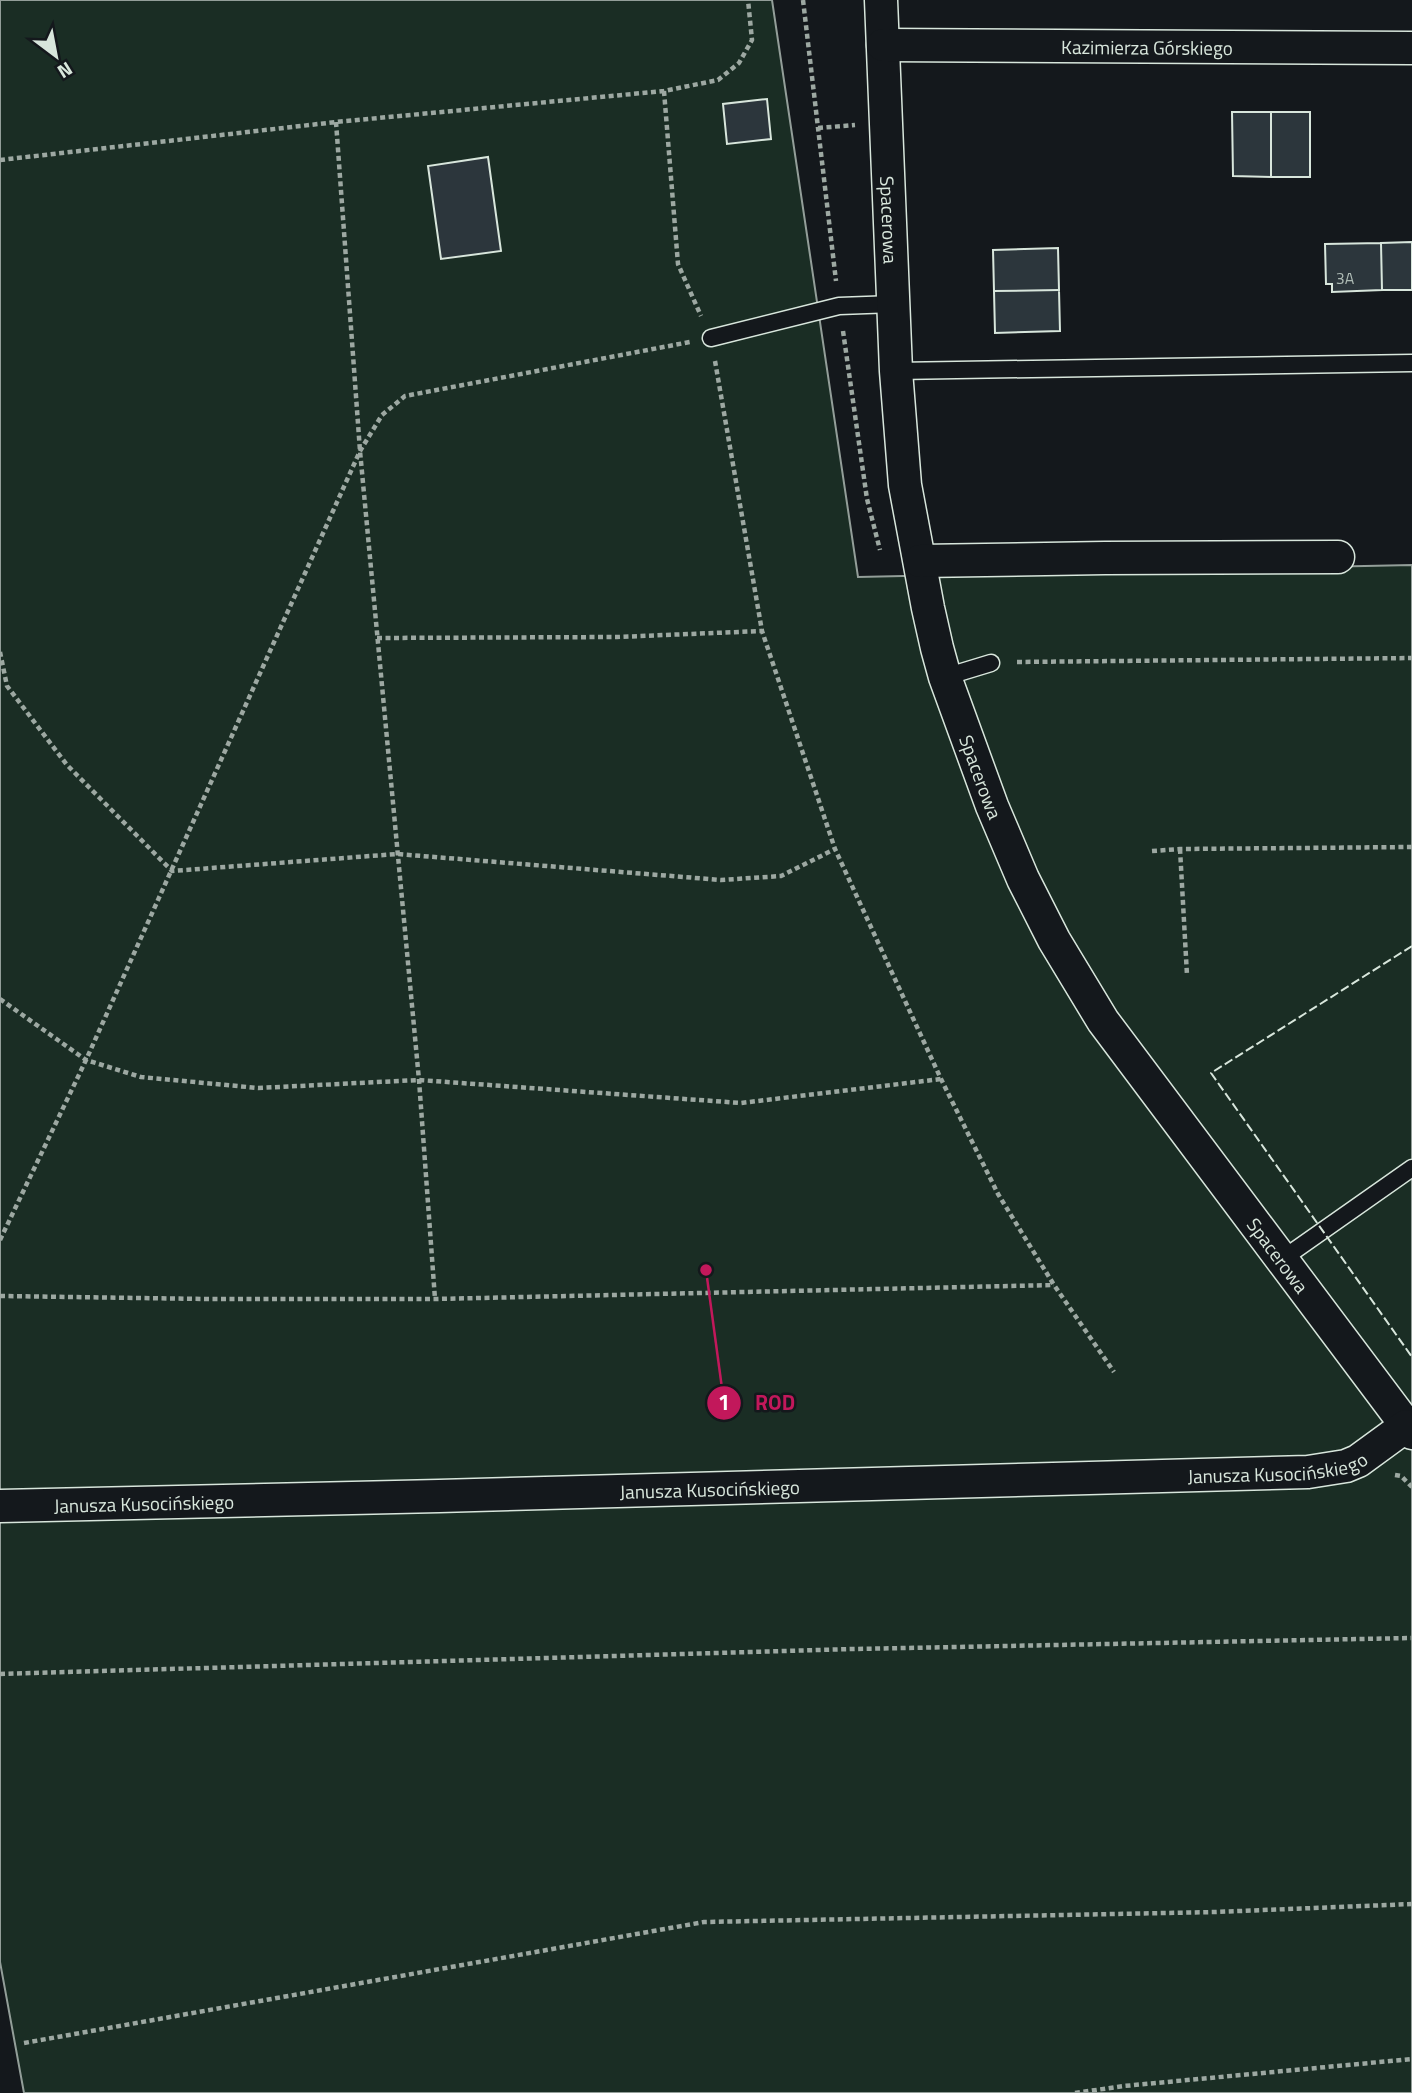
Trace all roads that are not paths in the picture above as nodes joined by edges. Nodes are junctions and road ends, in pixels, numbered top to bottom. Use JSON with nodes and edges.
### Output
{"nodes":[{"id":1,"x":881,"y":0,"type":"edge"},
{"id":2,"x":883,"y":45,"type":"junction"},
{"id":3,"x":1412,"y":48,"type":"edge"},
{"id":4,"x":894,"y":304,"type":"junction"},
{"id":5,"x":711,"y":338,"type":"road end"},
{"id":6,"x":1412,"y":363,"type":"edge"},
{"id":7,"x":895,"y":371,"type":"junction"},
{"id":8,"x":1338,"y":557,"type":"dead end"},
{"id":9,"x":920,"y":561,"type":"junction"},
{"id":10,"x":991,"y":663,"type":"road end"},
{"id":11,"x":945,"y":677,"type":"junction"},
{"id":12,"x":1412,"y":1168,"type":"edge"},
{"id":13,"x":1281,"y":1260,"type":"junction"},
{"id":14,"x":1409,"y":1429,"type":"edge"},
{"id":15,"x":0,"y":1506,"type":"edge"}],
"edges":[{"from":1,"to":2,"type":"street","name":"Spacerowa"},
{"from":2,"to":3,"type":"street","name":"Kazimierza Górskiego"},
{"from":2,"to":4,"type":"street","name":"Spacerowa"},
{"from":4,"to":5,"type":"lane"},
{"from":4,"to":7,"type":"street","name":"Spacerowa"},
{"from":6,"to":7,"type":"lane"},
{"from":7,"to":9,"type":"street","name":"Spacerowa"},
{"from":8,"to":9,"type":"street"},
{"from":9,"to":11,"type":"street","name":"Spacerowa"},
{"from":10,"to":11,"type":"lane"},
{"from":11,"to":13,"type":"street","name":"Spacerowa"},
{"from":12,"to":13,"type":"lane"},
{"from":13,"to":14,"type":"street","name":"Spacerowa"},
{"from":14,"to":15,"type":"street","name":"Janusza Kusocińskiego"}]}
